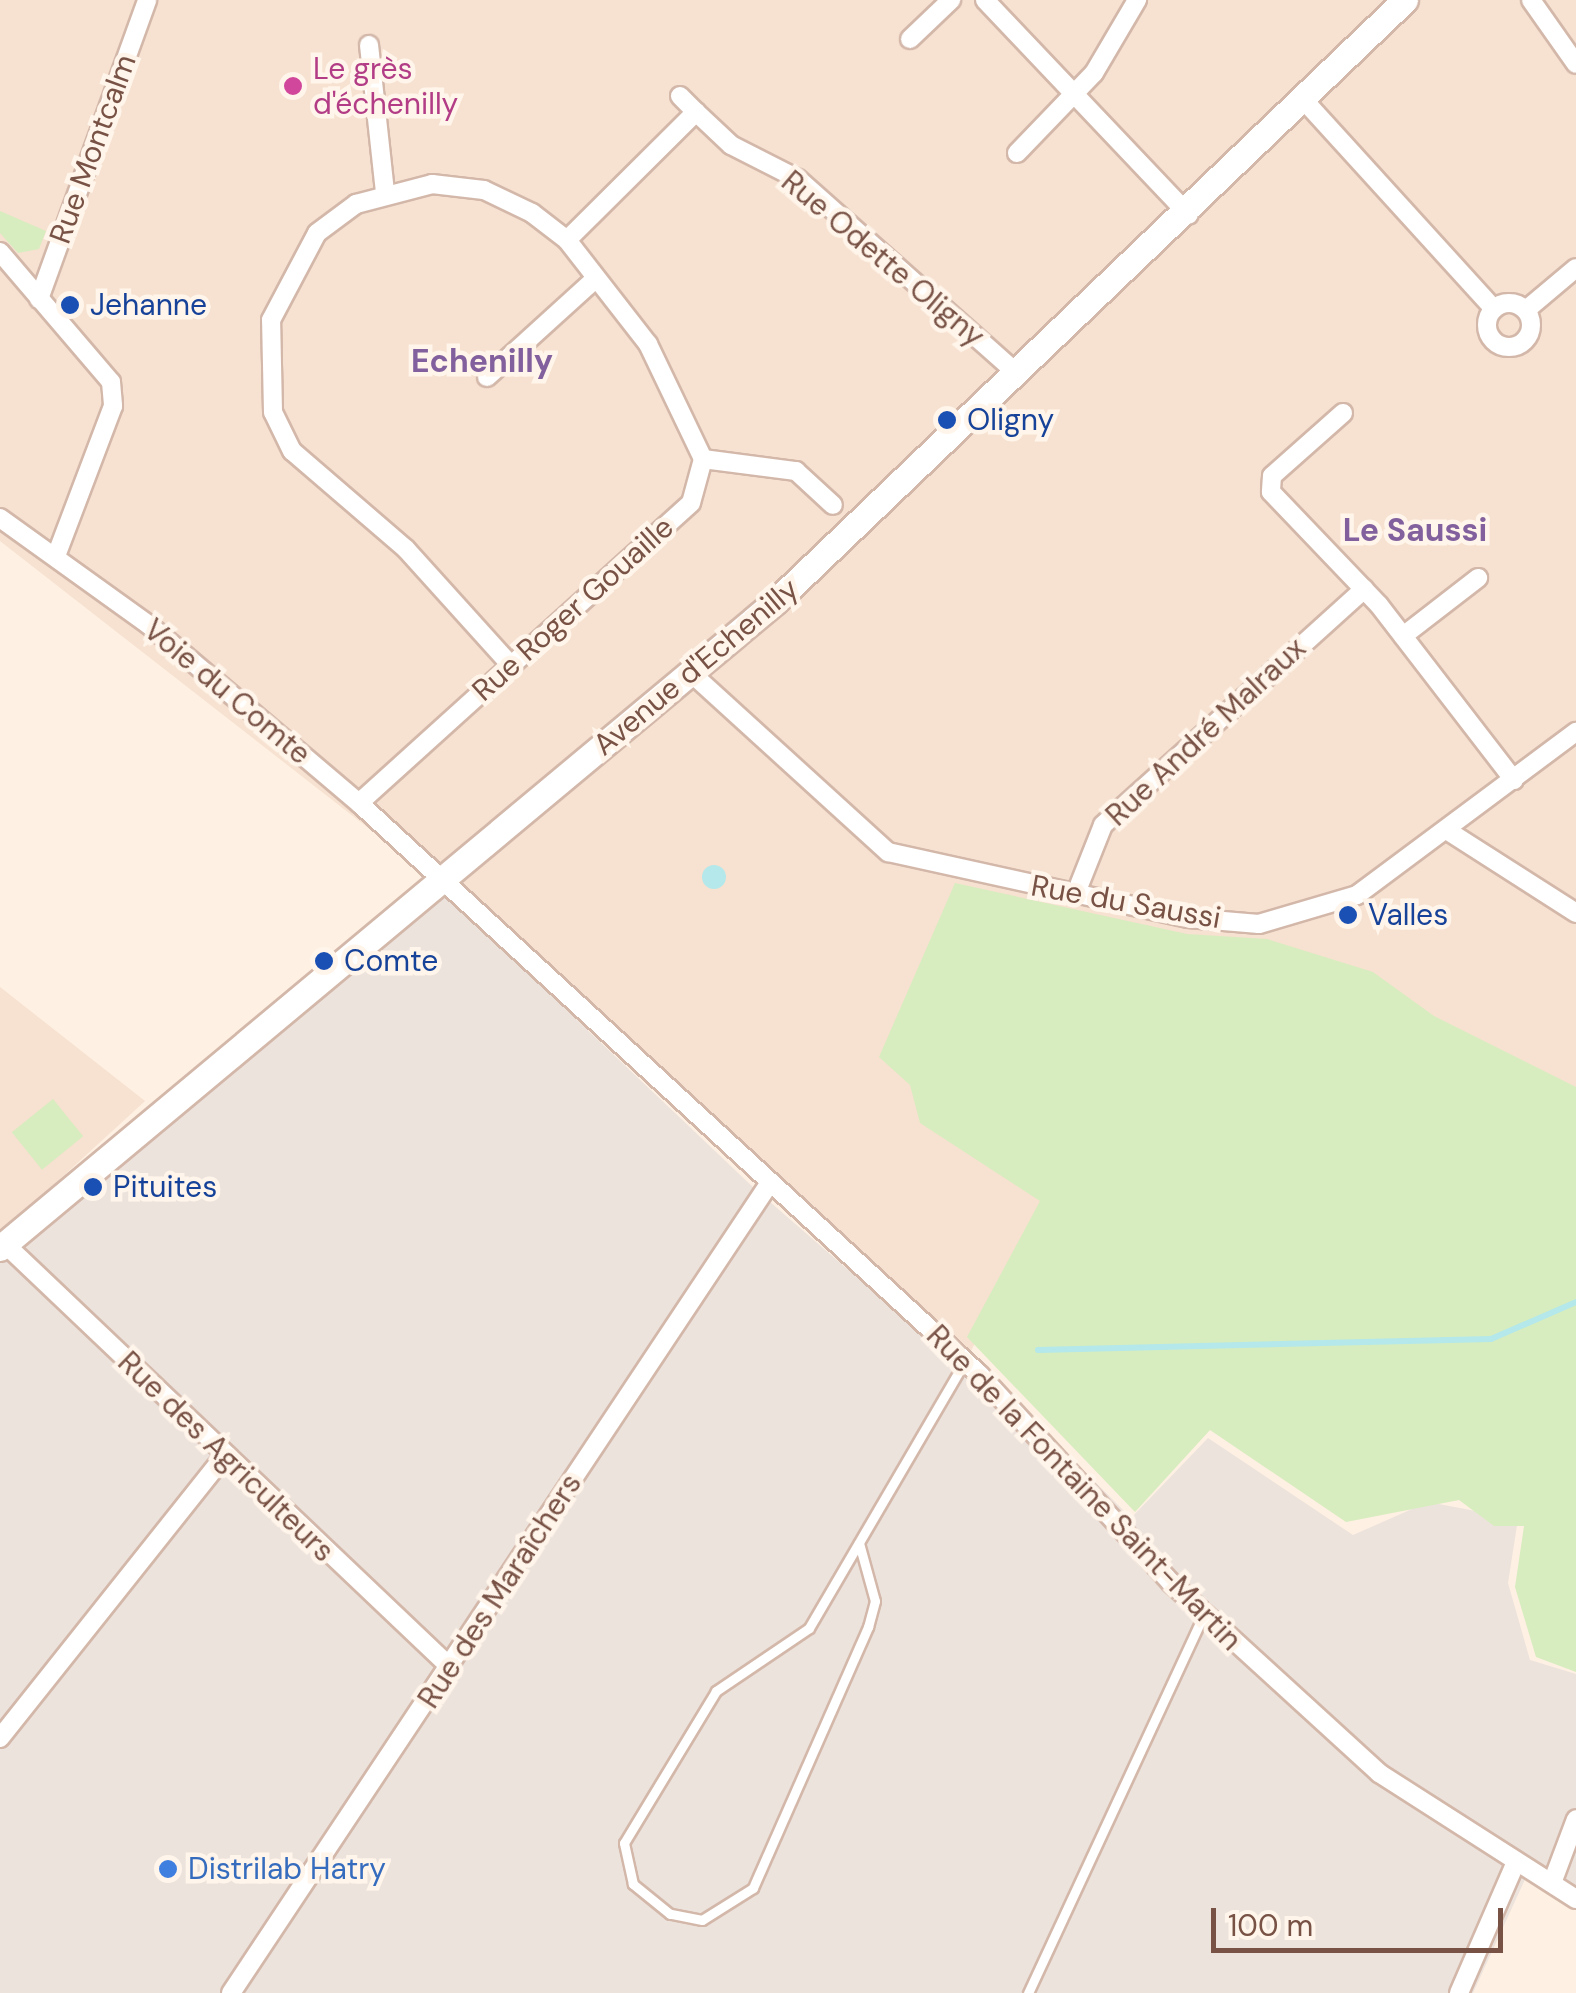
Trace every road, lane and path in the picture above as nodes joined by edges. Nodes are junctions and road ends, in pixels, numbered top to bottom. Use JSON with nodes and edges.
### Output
{"nodes":[{"id":1,"x":147,"y":0,"type":"edge"},
{"id":2,"x":951,"y":0,"type":"edge"},
{"id":3,"x":985,"y":0,"type":"edge"},
{"id":4,"x":1137,"y":0,"type":"edge"},
{"id":5,"x":1388,"y":0,"type":"edge"},
{"id":6,"x":1404,"y":0,"type":"edge"},
{"id":7,"x":1532,"y":0,"type":"edge"},
{"id":8,"x":910,"y":39,"type":"dead end"},
{"id":9,"x":1354,"y":44,"type":"junction"},
{"id":10,"x":369,"y":46,"type":"dead end"},
{"id":11,"x":1576,"y":64,"type":"edge"},
{"id":12,"x":1075,"y":94,"type":"junction"},
{"id":13,"x":680,"y":96,"type":"dead end"},
{"id":14,"x":1302,"y":98,"type":"junction"},
{"id":15,"x":696,"y":112,"type":"junction"},
{"id":16,"x":1017,"y":153,"type":"dead end"},
{"id":17,"x":385,"y":192,"type":"junction"},
{"id":18,"x":1189,"y":214,"type":"junction"},
{"id":19,"x":567,"y":240,"type":"junction"},
{"id":20,"x":0,"y":252,"type":"edge"},
{"id":21,"x":1576,"y":268,"type":"edge"},
{"id":22,"x":596,"y":278,"type":"junction"},
{"id":23,"x":40,"y":298,"type":"junction"},
{"id":24,"x":1494,"y":309,"type":"junction"},
{"id":25,"x":1526,"y":310,"type":"junction"},
{"id":26,"x":1019,"y":375,"type":"junction"},
{"id":27,"x":488,"y":378,"type":"dead end"},
{"id":28,"x":1343,"y":413,"type":"dead end"},
{"id":29,"x":703,"y":460,"type":"junction"},
{"id":30,"x":833,"y":505,"type":"dead end"},
{"id":31,"x":0,"y":518,"type":"edge"},
{"id":32,"x":56,"y":556,"type":"junction"},
{"id":33,"x":1478,"y":578,"type":"dead end"},
{"id":34,"x":1364,"y":589,"type":"junction"},
{"id":35,"x":1403,"y":636,"type":"junction"},
{"id":36,"x":508,"y":662,"type":"junction"},
{"id":37,"x":690,"y":672,"type":"junction"},
{"id":38,"x":1576,"y":732,"type":"edge"},
{"id":39,"x":1514,"y":780,"type":"junction"},
{"id":40,"x":360,"y":803,"type":"junction"},
{"id":41,"x":1448,"y":831,"type":"junction"},
{"id":42,"x":442,"y":881,"type":"junction"},
{"id":43,"x":1076,"y":893,"type":"junction"},
{"id":44,"x":1576,"y":912,"type":"edge"},
{"id":45,"x":767,"y":1186,"type":"junction"},
{"id":46,"x":2,"y":1246,"type":"edge"},
{"id":47,"x":965,"y":1361,"type":"junction"},
{"id":48,"x":224,"y":1456,"type":"junction"},
{"id":49,"x":859,"y":1543,"type":"junction"},
{"id":50,"x":1204,"y":1614,"type":"junction"},
{"id":51,"x":450,"y":1667,"type":"junction"},
{"id":52,"x":0,"y":1738,"type":"edge"},
{"id":53,"x":1576,"y":1819,"type":"edge"},
{"id":54,"x":1516,"y":1862,"type":"junction"},
{"id":55,"x":1552,"y":1883,"type":"junction"},
{"id":56,"x":1576,"y":1898,"type":"edge"},
{"id":57,"x":231,"y":1993,"type":"edge"},
{"id":58,"x":1028,"y":1993,"type":"edge"},
{"id":59,"x":1459,"y":1993,"type":"edge"}],
"edges":[{"from":1,"to":23,"type":"street","name":"Rue Montcalm"},
{"from":2,"to":8,"type":"street"},
{"from":3,"to":12,"type":"street"},
{"from":4,"to":12,"type":"street"},
{"from":5,"to":9,"type":"street","name":"Avenue d'Echenilly"},
{"from":6,"to":9,"type":"street","name":"Avenue d'Echenilly"},
{"from":7,"to":11,"type":"street"},
{"from":9,"to":14,"type":"street","name":"Avenue d'Echenilly"},
{"from":10,"to":17,"type":"street"},
{"from":12,"to":16,"type":"street"},
{"from":12,"to":18,"type":"street"},
{"from":13,"to":15,"type":"street","name":"Rue Odette Oligny"},
{"from":14,"to":18,"type":"street","name":"Avenue d'Echenilly"},
{"from":14,"to":24,"type":"street"},
{"from":15,"to":19,"type":"street"},
{"from":15,"to":26,"type":"street","name":"Rue Odette Oligny"},
{"from":17,"to":19,"type":"street"},
{"from":17,"to":36,"type":"street"},
{"from":18,"to":26,"type":"street","name":"Avenue d'Echenilly"},
{"from":19,"to":22,"type":"street"},
{"from":20,"to":23,"type":"street"},
{"from":21,"to":25,"type":"street"},
{"from":22,"to":27,"type":"street"},
{"from":22,"to":29,"type":"street"},
{"from":23,"to":32,"type":"street"},
{"from":24,"to":25,"type":"street"},
{"from":24,"to":25,"type":"street"},
{"from":26,"to":37,"type":"street","name":"Avenue d'Echenilly"},
{"from":28,"to":34,"type":"street"},
{"from":29,"to":30,"type":"street"},
{"from":29,"to":36,"type":"street","name":"Rue Roger Gouaille"},
{"from":31,"to":32,"type":"street","name":"Voie du Comte"},
{"from":32,"to":40,"type":"street","name":"Voie du Comte"},
{"from":33,"to":35,"type":"street"},
{"from":34,"to":35,"type":"street"},
{"from":34,"to":43,"type":"street","name":"Rue André Malraux"},
{"from":35,"to":39,"type":"street"},
{"from":36,"to":40,"type":"street","name":"Rue Roger Gouaille"},
{"from":37,"to":42,"type":"street","name":"Avenue d'Echenilly"},
{"from":37,"to":43,"type":"street","name":"Rue du Saussi"},
{"from":38,"to":39,"type":"street","name":"Rue du Saussi"},
{"from":39,"to":41,"type":"street","name":"Rue du Saussi"},
{"from":40,"to":42,"type":"street","name":"Voie du Comte"},
{"from":41,"to":43,"type":"street","name":"Rue du Saussi"},
{"from":41,"to":44,"type":"street"},
{"from":42,"to":45,"type":"street","name":"Rue de la Fontaine Saint-Martin"},
{"from":42,"to":46,"type":"street","name":"Avenue d'Echenilly"},
{"from":45,"to":47,"type":"street","name":"Rue de la Fontaine Saint-Martin"},
{"from":45,"to":51,"type":"street","name":"Rue des Maraîchers"},
{"from":46,"to":48,"type":"street","name":"Rue des Agriculteurs"},
{"from":47,"to":49,"type":"lane"},
{"from":47,"to":50,"type":"street","name":"Rue de la Fontaine Saint-Martin"},
{"from":48,"to":51,"type":"street","name":"Rue des Agriculteurs"},
{"from":48,"to":52,"type":"street"},
{"from":49,"to":49,"type":"lane"},
{"from":50,"to":54,"type":"street","name":"Rue de la Fontaine Saint-Martin"},
{"from":50,"to":58,"type":"lane"},
{"from":51,"to":57,"type":"street","name":"Rue des Maraîchers"},
{"from":53,"to":55,"type":"street"},
{"from":54,"to":55,"type":"street","name":"Rue de la Fontaine Saint-Martin"},
{"from":54,"to":59,"type":"street"},
{"from":55,"to":56,"type":"street","name":"Rue de la Fontaine Saint-Martin"}]}
